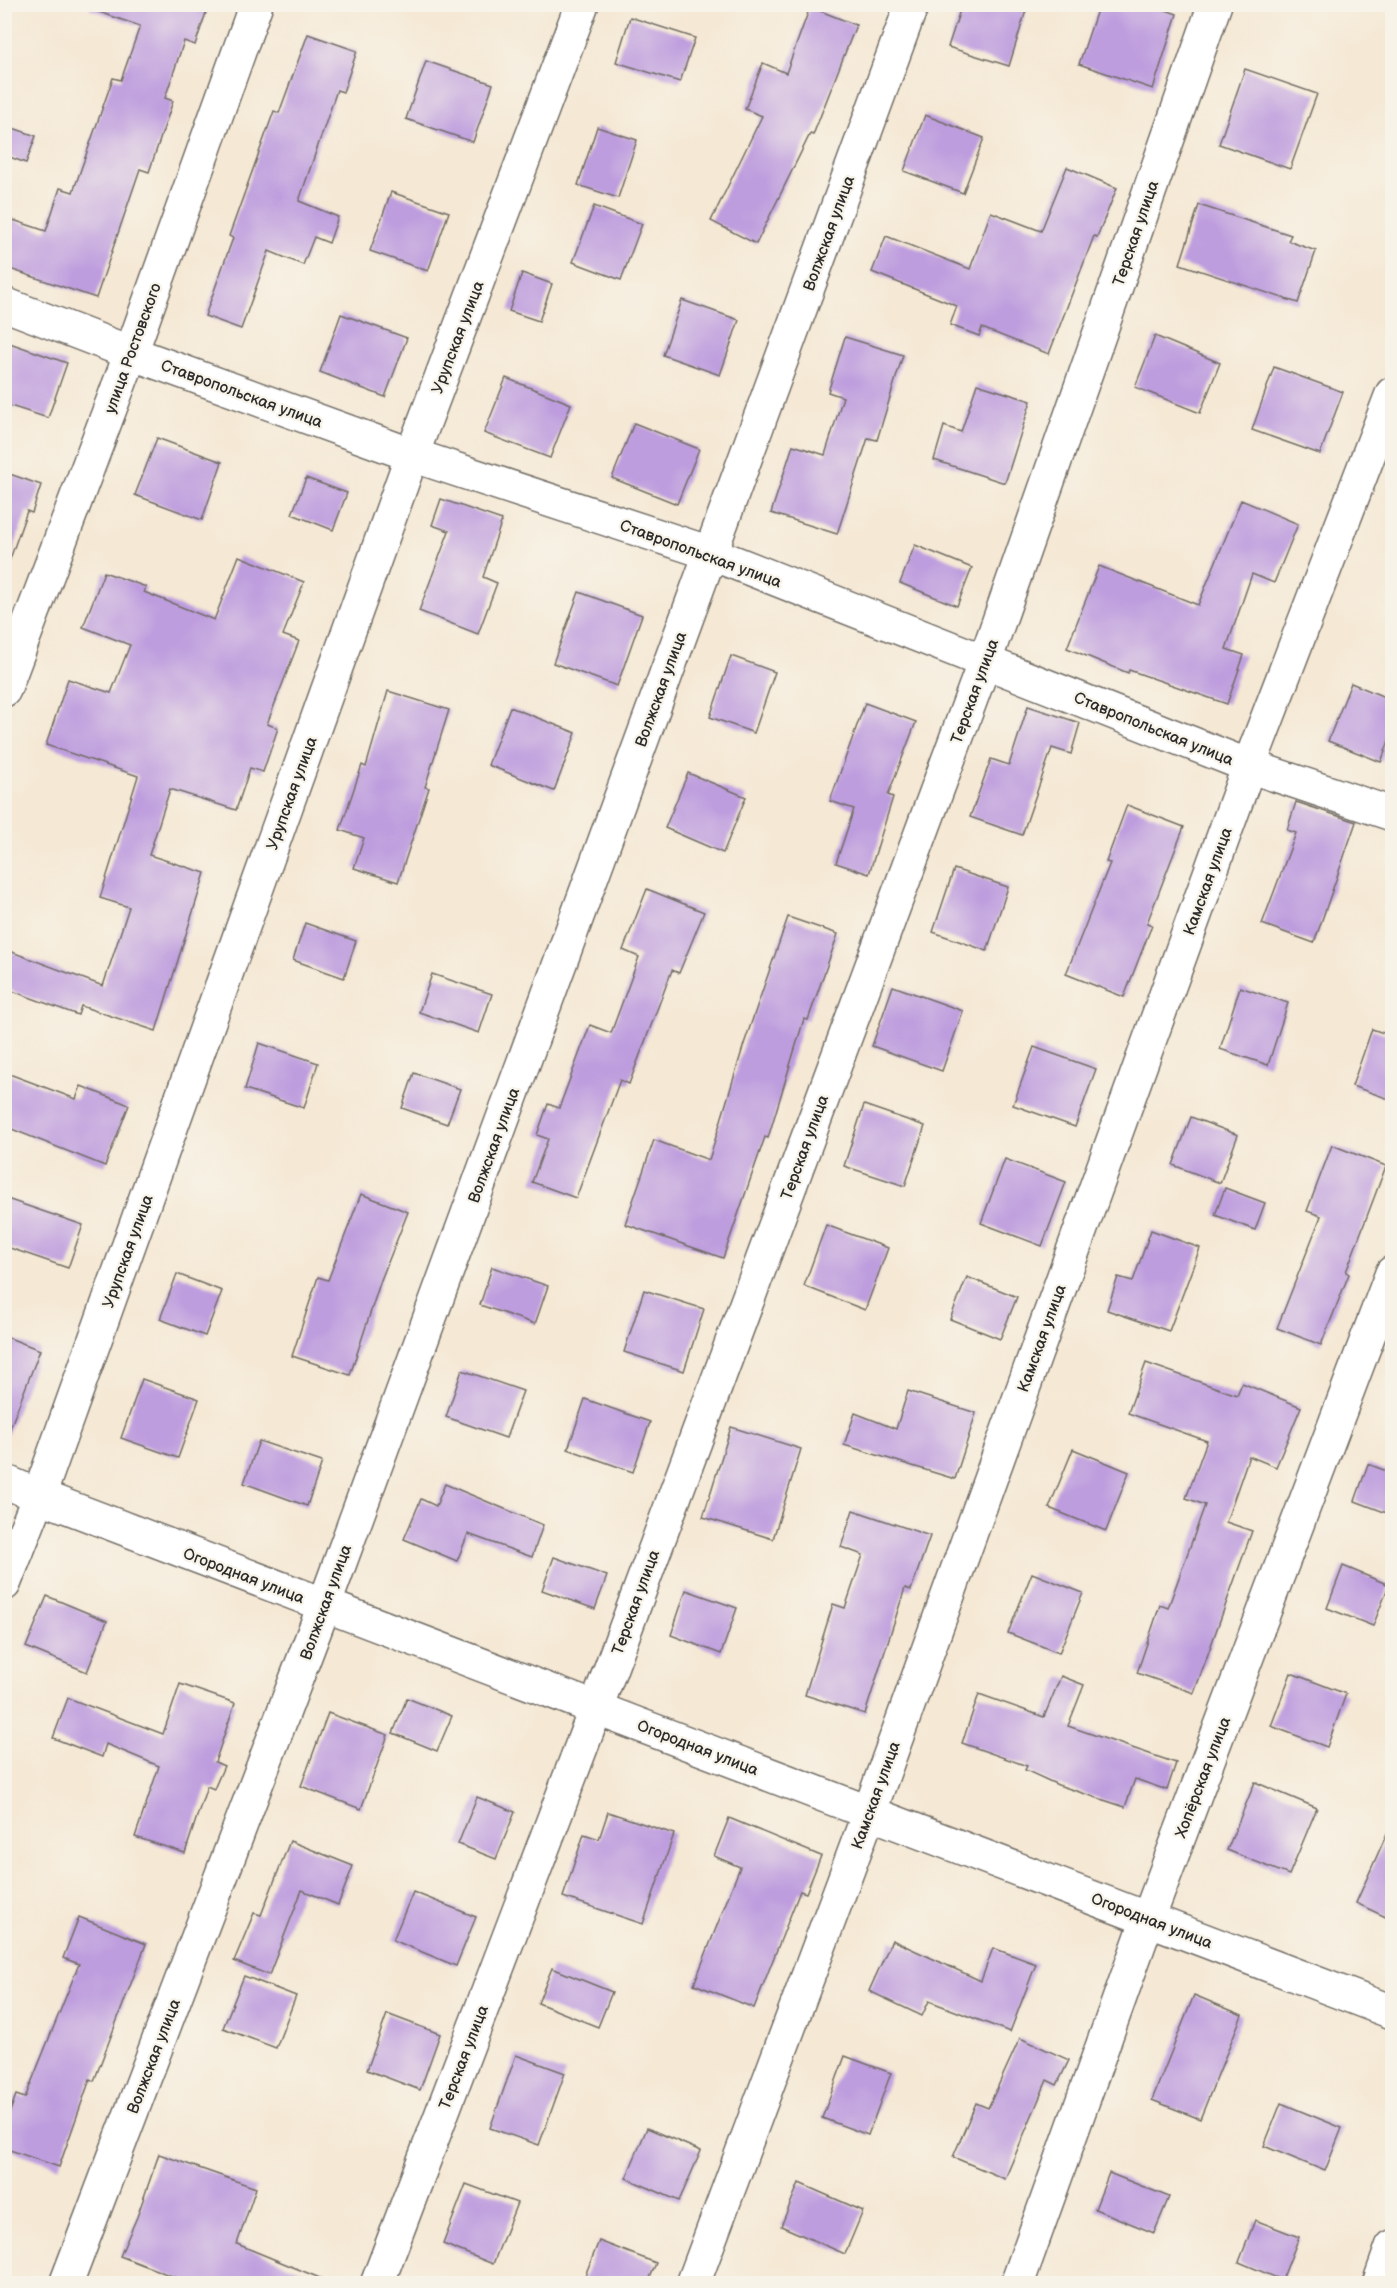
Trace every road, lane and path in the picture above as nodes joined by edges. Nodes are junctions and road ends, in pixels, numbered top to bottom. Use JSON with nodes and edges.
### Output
{"nodes":[{"id":1,"x":256,"y":4,"type":"edge"},
{"id":2,"x":582,"y":4,"type":"edge"},
{"id":3,"x":912,"y":4,"type":"edge"},
{"id":4,"x":1215,"y":4,"type":"edge"},
{"id":5,"x":4,"y":304,"type":"edge"},
{"id":6,"x":131,"y":353,"type":"junction"},
{"id":7,"x":1392,"y":394,"type":"edge"},
{"id":8,"x":412,"y":455,"type":"junction"},
{"id":9,"x":710,"y":553,"type":"junction"},
{"id":10,"x":985,"y":662,"type":"junction"},
{"id":11,"x":4,"y":690,"type":"edge"},
{"id":12,"x":1249,"y":766,"type":"junction"},
{"id":13,"x":1392,"y":814,"type":"edge"},
{"id":14,"x":1392,"y":1273,"type":"edge"},
{"id":15,"x":4,"y":1481,"type":"edge"},
{"id":16,"x":39,"y":1497,"type":"junction"},
{"id":17,"x":4,"y":1584,"type":"edge"},
{"id":18,"x":324,"y":1606,"type":"junction"},
{"id":19,"x":596,"y":1708,"type":"junction"},
{"id":20,"x":869,"y":1813,"type":"junction"},
{"id":21,"x":1148,"y":1919,"type":"junction"},
{"id":22,"x":1392,"y":2012,"type":"edge"},
{"id":23,"x":1392,"y":2247,"type":"edge"},
{"id":24,"x":66,"y":2283,"type":"edge"},
{"id":25,"x":377,"y":2283,"type":"edge"},
{"id":26,"x":693,"y":2283,"type":"edge"},
{"id":27,"x":1017,"y":2283,"type":"edge"},
{"id":28,"x":1379,"y":2283,"type":"edge"}],
"edges":[{"from":1,"to":6,"type":"street","name":"улица Ростовского"},
{"from":2,"to":8,"type":"street","name":"Урупская улица"},
{"from":3,"to":9,"type":"street","name":"Волжская улица"},
{"from":4,"to":10,"type":"street","name":"Терская улица"},
{"from":5,"to":6,"type":"street","name":"Ставропольская улица"},
{"from":6,"to":8,"type":"street","name":"Ставропольская улица"},
{"from":6,"to":11,"type":"street","name":"улица Ростовского"},
{"from":7,"to":12,"type":"street","name":"Камская улица"},
{"from":8,"to":9,"type":"street","name":"Ставропольская улица"},
{"from":8,"to":16,"type":"street","name":"Урупская улица"},
{"from":9,"to":10,"type":"street","name":"Ставропольская улица"},
{"from":9,"to":18,"type":"street","name":"Волжская улица"},
{"from":10,"to":12,"type":"street","name":"Ставропольская улица"},
{"from":10,"to":19,"type":"street","name":"Терская улица"},
{"from":12,"to":13,"type":"street","name":"Ставропольская улица"},
{"from":12,"to":20,"type":"street","name":"Камская улица"},
{"from":14,"to":21,"type":"street","name":"Хопёрская улица"},
{"from":15,"to":16,"type":"street","name":"Огородная улица"},
{"from":16,"to":17,"type":"street","name":"Урупская улица"},
{"from":16,"to":18,"type":"street","name":"Огородная улица"},
{"from":18,"to":19,"type":"street","name":"Огородная улица"},
{"from":18,"to":24,"type":"street","name":"Волжская улица"},
{"from":19,"to":20,"type":"street","name":"Огородная улица"},
{"from":19,"to":25,"type":"street","name":"Терская улица"},
{"from":20,"to":21,"type":"street","name":"Огородная улица"},
{"from":20,"to":26,"type":"street","name":"Камская улица"},
{"from":21,"to":22,"type":"street","name":"Огородная улица"},
{"from":21,"to":27,"type":"street","name":"Хопёрская улица"},
{"from":23,"to":28,"type":"street"}]}
